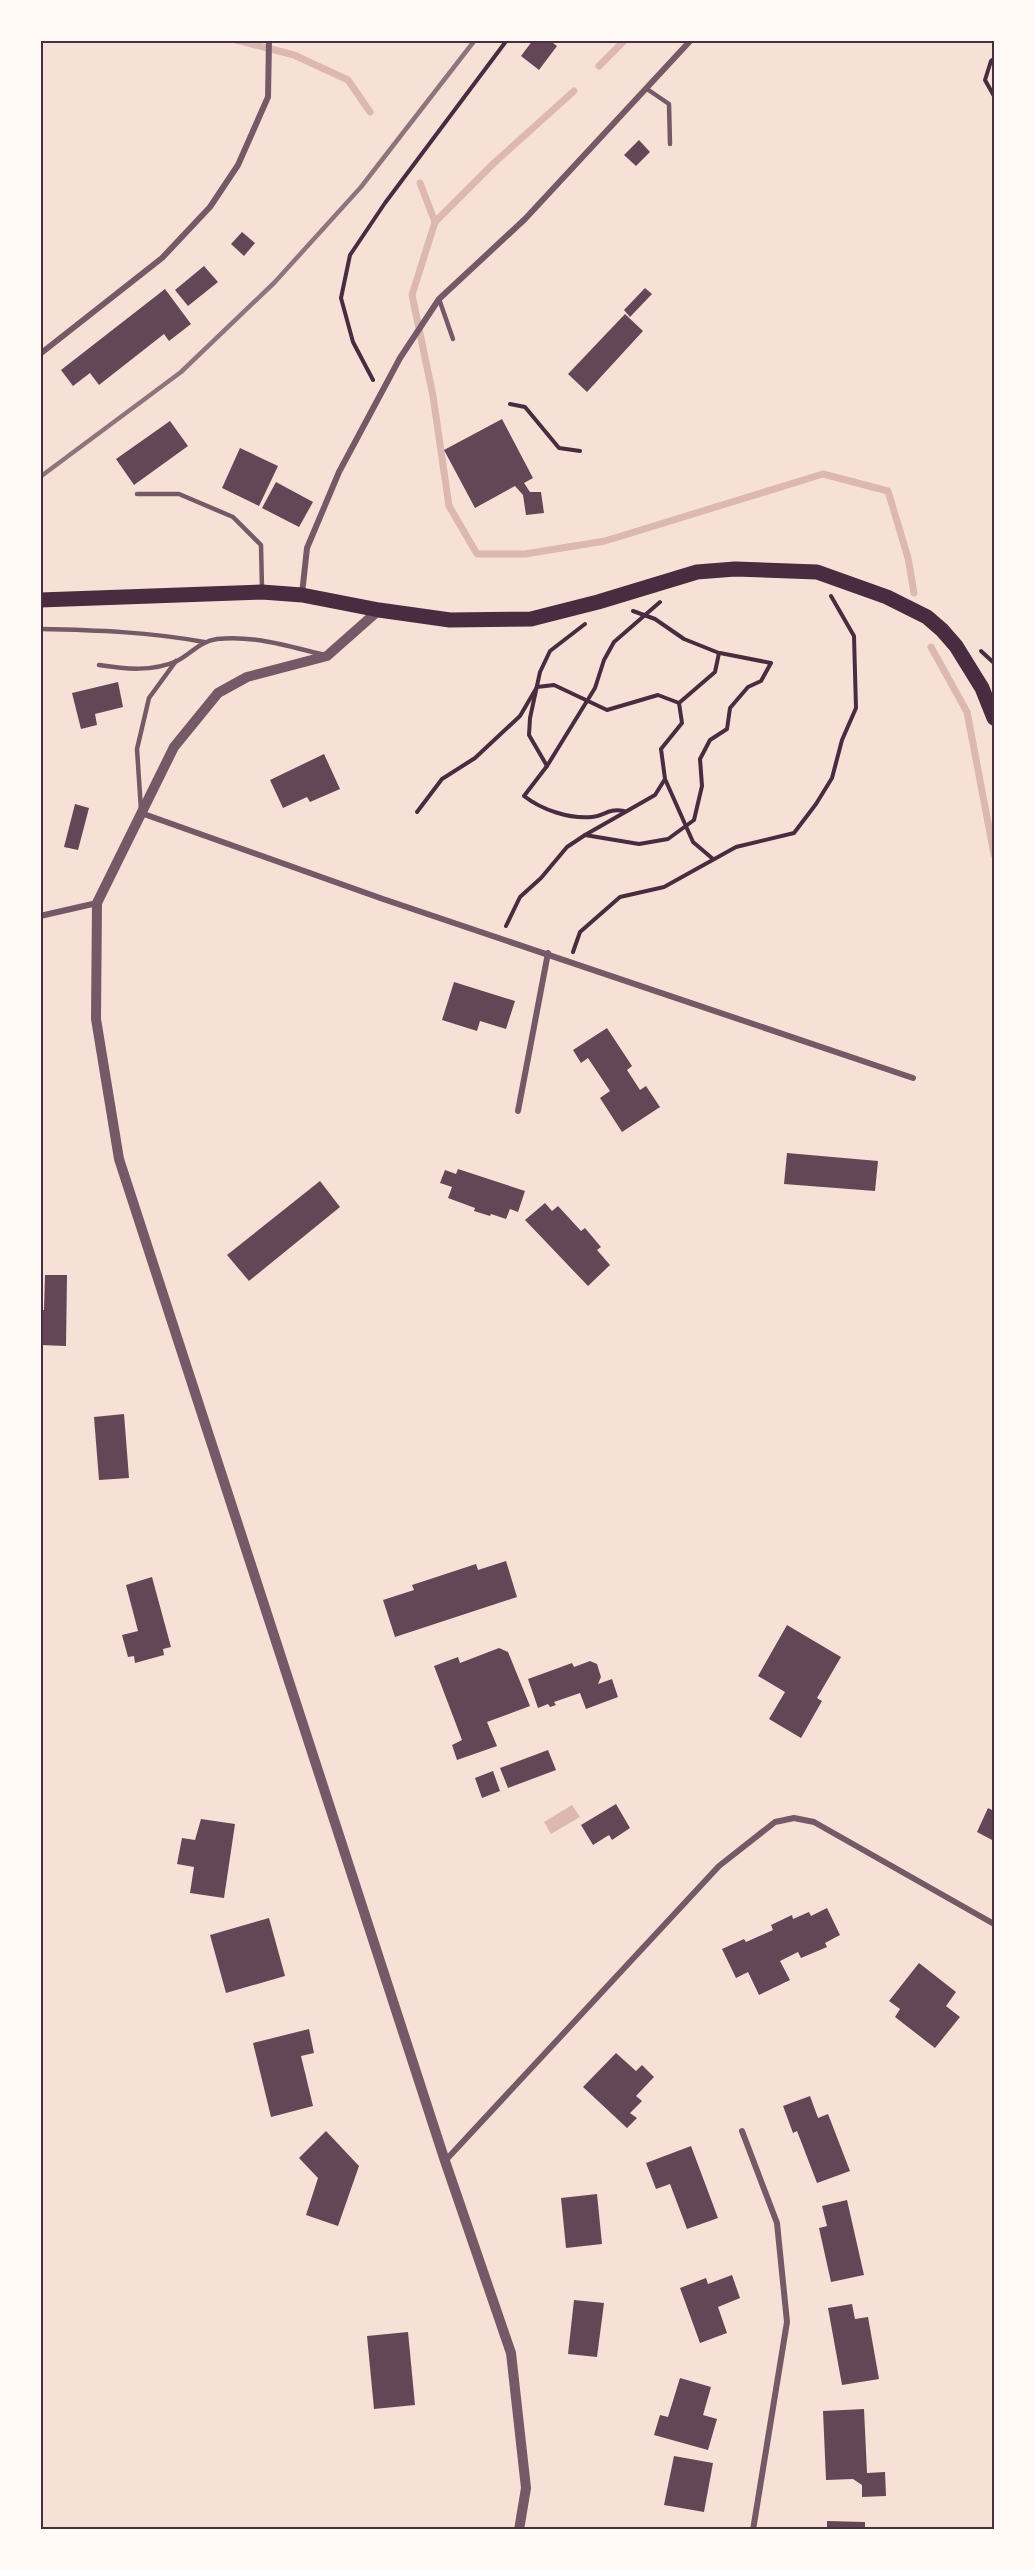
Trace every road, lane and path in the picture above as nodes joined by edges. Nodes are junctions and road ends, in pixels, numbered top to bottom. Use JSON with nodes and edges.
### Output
{"nodes":[{"id":1,"x":269,"y":40,"type":"edge"},
{"id":2,"x":507,"y":40,"type":"edge"},
{"id":3,"x":691,"y":40,"type":"edge"},
{"id":4,"x":994,"y":59,"type":"edge"},
{"id":5,"x":647,"y":88,"type":"junction"},
{"id":6,"x":994,"y":96,"type":"edge"},
{"id":7,"x":670,"y":144,"type":"dead end"},
{"id":8,"x":439,"y":299,"type":"junction"},
{"id":9,"x":453,"y":339,"type":"dead end"},
{"id":10,"x":40,"y":354,"type":"edge"},
{"id":11,"x":380,"y":394,"type":"junction"},
{"id":12,"x":510,"y":404,"type":"dead end"},
{"id":13,"x":580,"y":451,"type":"dead end"},
{"id":14,"x":137,"y":494,"type":"dead end"},
{"id":15,"x":817,"y":572,"type":"junction"},
{"id":16,"x":262,"y":592,"type":"junction"},
{"id":17,"x":302,"y":595,"type":"junction"},
{"id":18,"x":663,"y":599,"type":"dead end"},
{"id":19,"x":40,"y":600,"type":"edge"},
{"id":20,"x":598,"y":602,"type":"junction"},
{"id":21,"x":379,"y":610,"type":"junction"},
{"id":22,"x":646,"y":616,"type":"junction"},
{"id":23,"x":40,"y":629,"type":"edge"},
{"id":24,"x":204,"y":642,"type":"junction"},
{"id":25,"x":719,"y":653,"type":"junction"},
{"id":26,"x":327,"y":656,"type":"junction"},
{"id":27,"x":176,"y":661,"type":"junction"},
{"id":28,"x":99,"y":665,"type":"dead end"},
{"id":29,"x":537,"y":687,"type":"junction"},
{"id":30,"x":585,"y":702,"type":"junction"},
{"id":31,"x":679,"y":703,"type":"junction"},
{"id":32,"x":994,"y":717,"type":"edge"},
{"id":33,"x":547,"y":766,"type":"junction"},
{"id":34,"x":665,"y":779,"type":"junction"},
{"id":35,"x":625,"y":811,"type":"junction"},
{"id":36,"x":417,"y":812,"type":"dead end"},
{"id":37,"x":141,"y":813,"type":"junction"},
{"id":38,"x":685,"y":827,"type":"junction"},
{"id":39,"x":585,"y":835,"type":"junction"},
{"id":40,"x":712,"y":859,"type":"junction"},
{"id":41,"x":97,"y":903,"type":"junction"},
{"id":42,"x":40,"y":916,"type":"edge"},
{"id":43,"x":500,"y":938,"type":"junction"},
{"id":44,"x":548,"y":953,"type":"junction"},
{"id":45,"x":570,"y":961,"type":"junction"},
{"id":46,"x":913,"y":1078,"type":"dead end"},
{"id":47,"x":518,"y":1111,"type":"dead end"},
{"id":48,"x":994,"y":1924,"type":"edge"},
{"id":49,"x":742,"y":2131,"type":"dead end"},
{"id":50,"x":446,"y":2161,"type":"junction"},
{"id":51,"x":519,"y":2529,"type":"edge"},
{"id":52,"x":753,"y":2529,"type":"edge"}],
"edges":[{"from":1,"to":10,"type":"street"},
{"from":2,"to":11,"type":"path"},
{"from":3,"to":5,"type":"street"},
{"from":4,"to":6,"type":"path"},
{"from":5,"to":7,"type":"lane"},
{"from":5,"to":8,"type":"street"},
{"from":8,"to":9,"type":"lane"},
{"from":8,"to":11,"type":"street"},
{"from":11,"to":17,"type":"street"},
{"from":12,"to":13,"type":"path"},
{"from":14,"to":16,"type":"lane"},
{"from":15,"to":20,"type":"main road"},
{"from":15,"to":32,"type":"main road"},
{"from":15,"to":40,"type":"path"},
{"from":16,"to":17,"type":"main road"},
{"from":16,"to":19,"type":"main road"},
{"from":17,"to":21,"type":"main road"},
{"from":18,"to":22,"type":"path"},
{"from":20,"to":21,"type":"main road"},
{"from":20,"to":22,"type":"path"},
{"from":20,"to":29,"type":"path"},
{"from":21,"to":26,"type":"street"},
{"from":22,"to":25,"type":"path"},
{"from":22,"to":30,"type":"path"},
{"from":23,"to":24,"type":"lane"},
{"from":24,"to":26,"type":"lane"},
{"from":24,"to":27,"type":"lane"},
{"from":25,"to":31,"type":"path"},
{"from":25,"to":38,"type":"path"},
{"from":26,"to":37,"type":"street"},
{"from":27,"to":28,"type":"lane"},
{"from":27,"to":37,"type":"lane"},
{"from":29,"to":30,"type":"path"},
{"from":29,"to":33,"type":"path"},
{"from":29,"to":36,"type":"path"},
{"from":30,"to":31,"type":"path"},
{"from":30,"to":33,"type":"path"},
{"from":31,"to":34,"type":"path"},
{"from":33,"to":35,"type":"path"},
{"from":34,"to":35,"type":"path"},
{"from":34,"to":38,"type":"path"},
{"from":35,"to":39,"type":"path"},
{"from":37,"to":41,"type":"street"},
{"from":37,"to":43,"type":"street"},
{"from":38,"to":39,"type":"path"},
{"from":38,"to":40,"type":"path"},
{"from":39,"to":43,"type":"path"},
{"from":40,"to":45,"type":"path"},
{"from":41,"to":42,"type":"street"},
{"from":41,"to":50,"type":"street"},
{"from":43,"to":44,"type":"street"},
{"from":44,"to":45,"type":"street"},
{"from":44,"to":47,"type":"street"},
{"from":45,"to":46,"type":"street"},
{"from":48,"to":50,"type":"street"},
{"from":49,"to":52,"type":"street"},
{"from":50,"to":51,"type":"street"}]}
